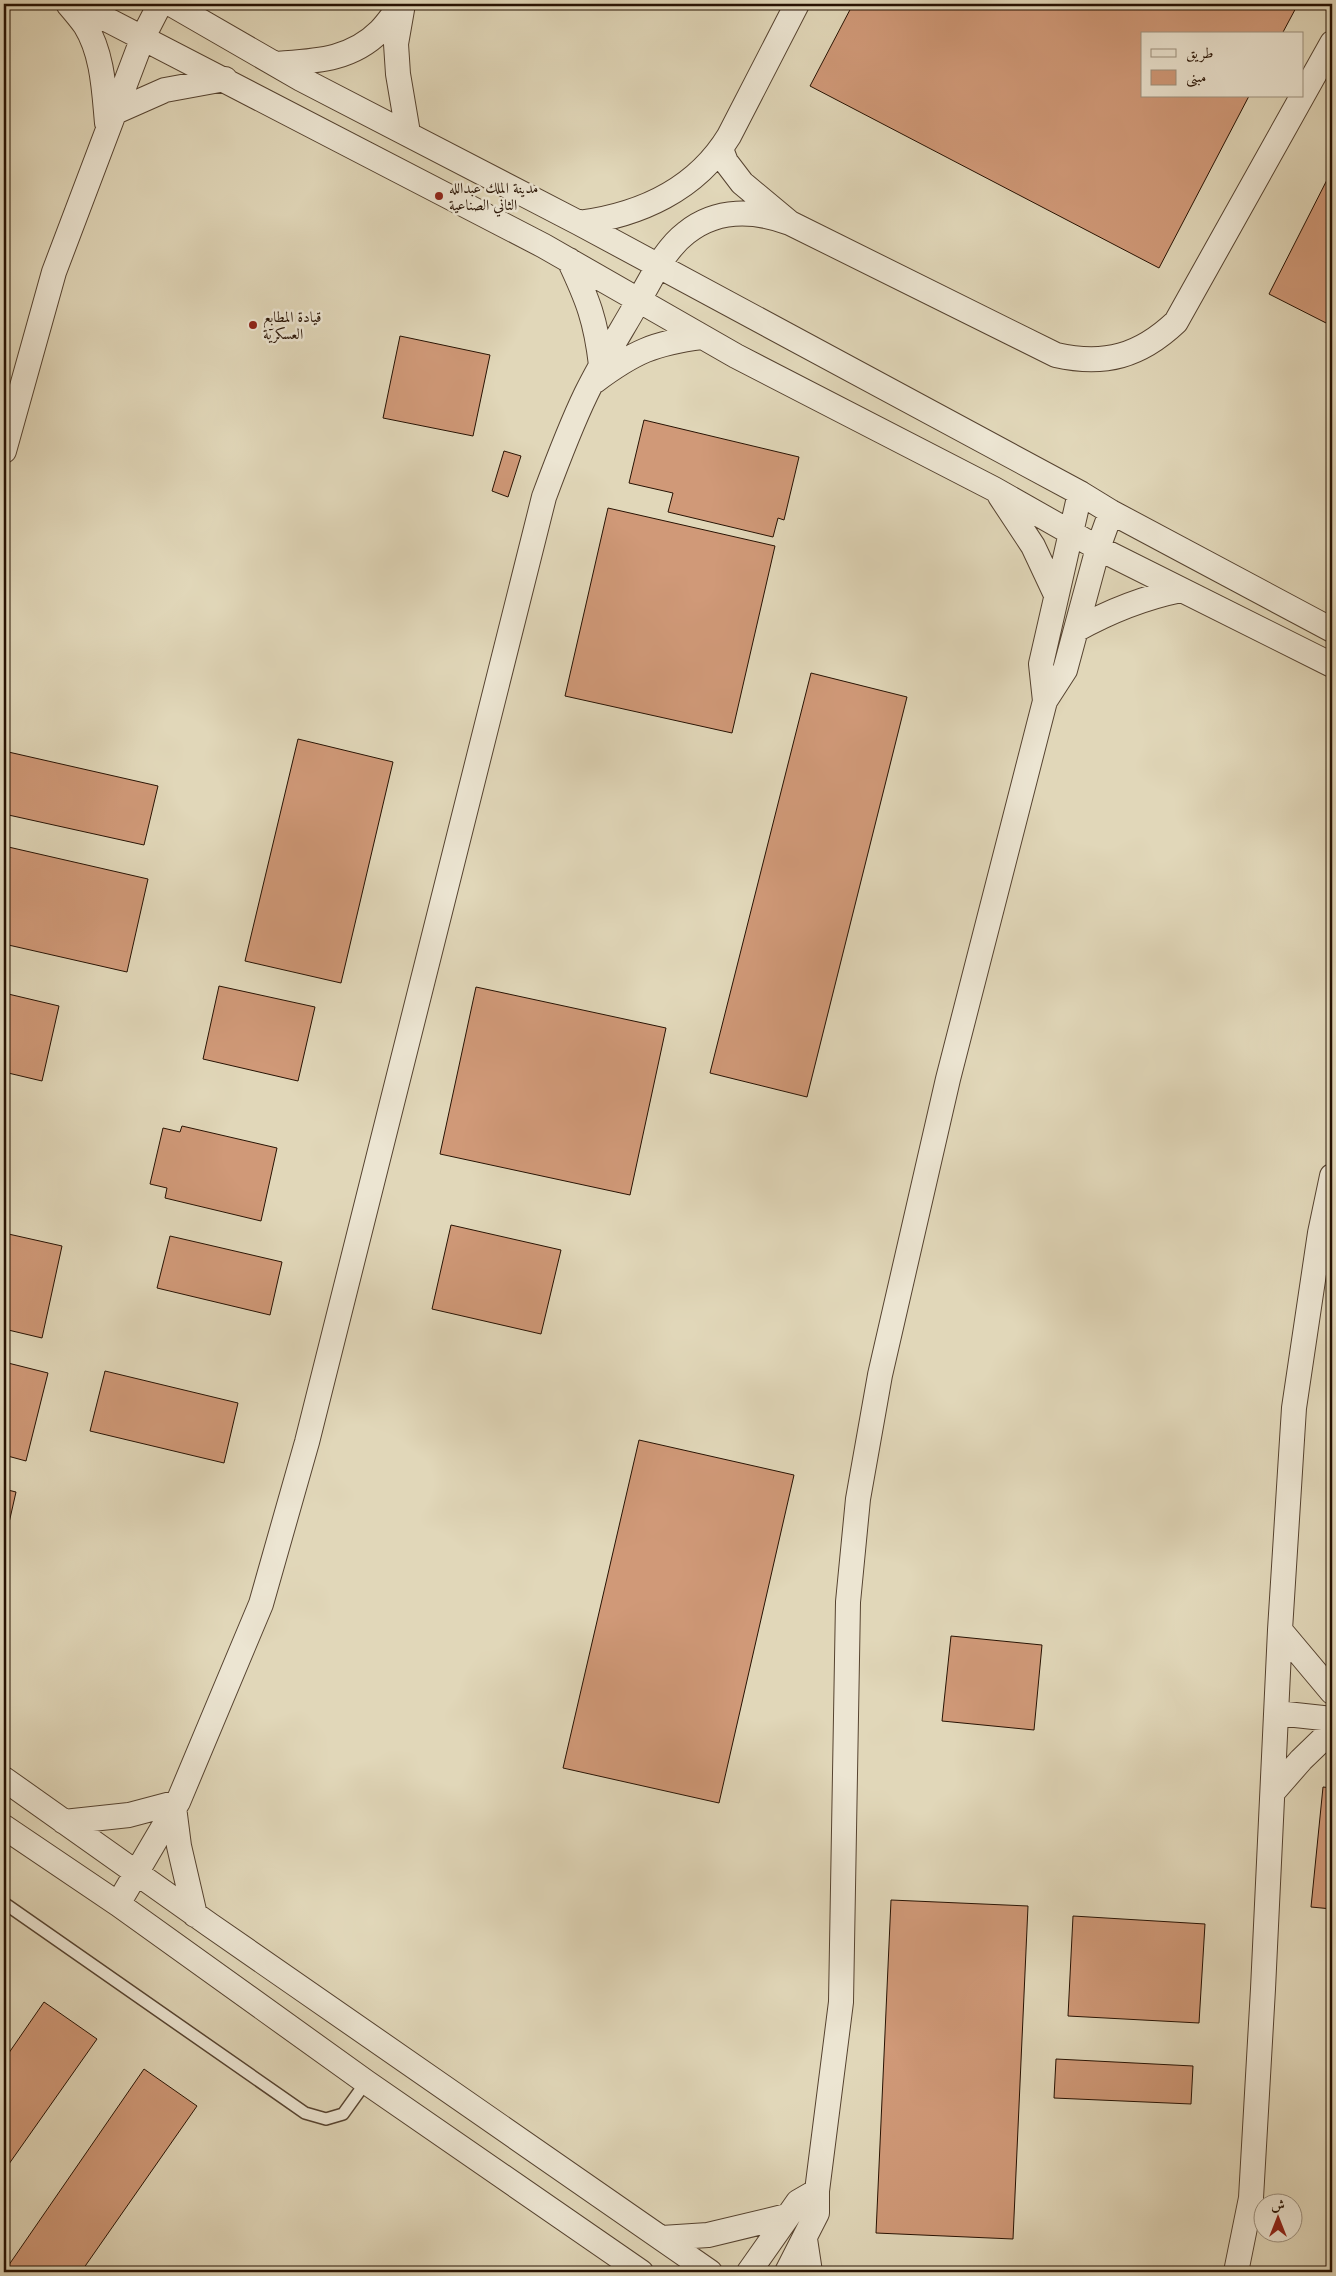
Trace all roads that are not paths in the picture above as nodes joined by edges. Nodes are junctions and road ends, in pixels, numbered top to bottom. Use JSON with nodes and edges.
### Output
{"nodes":[{"id":1,"x":68,"y":4,"type":"edge"},
{"id":2,"x":77,"y":4,"type":"edge"},
{"id":3,"x":160,"y":4,"type":"edge"},
{"id":4,"x":171,"y":4,"type":"edge"},
{"id":5,"x":402,"y":4,"type":"edge"},
{"id":6,"x":797,"y":4,"type":"edge"},
{"id":7,"x":143,"y":37,"type":"junction"},
{"id":8,"x":1332,"y":43,"type":"edge"},
{"id":9,"x":275,"y":64,"type":"junction"},
{"id":10,"x":225,"y":79,"type":"junction"},
{"id":11,"x":1304,"y":93,"type":"edge"},
{"id":12,"x":1301,"y":98,"type":"edge"},
{"id":13,"x":111,"y":120,"type":"junction"},
{"id":14,"x":408,"y":134,"type":"junction"},
{"id":15,"x":721,"y":150,"type":"junction"},
{"id":16,"x":579,"y":223,"type":"junction"},
{"id":17,"x":790,"y":223,"type":"junction"},
{"id":18,"x":569,"y":260,"type":"junction"},
{"id":19,"x":658,"y":267,"type":"junction"},
{"id":20,"x":639,"y":301,"type":"junction"},
{"id":21,"x":702,"y":337,"type":"junction"},
{"id":22,"x":596,"y":374,"type":"junction"},
{"id":23,"x":4,"y":451,"type":"edge"},
{"id":24,"x":994,"y":489,"type":"junction"},
{"id":25,"x":1080,"y":494,"type":"junction"},
{"id":26,"x":1111,"y":512,"type":"junction"},
{"id":27,"x":1070,"y":532,"type":"junction"},
{"id":28,"x":1098,"y":548,"type":"junction"},
{"id":29,"x":1180,"y":590,"type":"junction"},
{"id":30,"x":1056,"y":595,"type":"junction"},
{"id":31,"x":1076,"y":630,"type":"junction"},
{"id":32,"x":1332,"y":630,"type":"edge"},
{"id":33,"x":1332,"y":665,"type":"edge"},
{"id":34,"x":1045,"y":701,"type":"junction"},
{"id":35,"x":1332,"y":1176,"type":"edge"},
{"id":36,"x":1280,"y":1630,"type":"junction"},
{"id":37,"x":1332,"y":1692,"type":"edge"},
{"id":38,"x":1277,"y":1713,"type":"junction"},
{"id":39,"x":1332,"y":1719,"type":"edge"},
{"id":40,"x":1332,"y":1730,"type":"edge"},
{"id":41,"x":4,"y":1779,"type":"edge"},
{"id":42,"x":1273,"y":1792,"type":"junction"},
{"id":43,"x":176,"y":1804,"type":"junction"},
{"id":44,"x":64,"y":1822,"type":"junction"},
{"id":45,"x":4,"y":1826,"type":"edge"},
{"id":46,"x":137,"y":1873,"type":"junction"},
{"id":47,"x":4,"y":1903,"type":"edge"},
{"id":48,"x":118,"y":1904,"type":"junction"},
{"id":49,"x":195,"y":1915,"type":"junction"},
{"id":50,"x":366,"y":2082,"type":"junction"},
{"id":51,"x":817,"y":2191,"type":"junction"},
{"id":52,"x":788,"y":2216,"type":"junction"},
{"id":53,"x":662,"y":2238,"type":"junction"},
{"id":54,"x":805,"y":2239,"type":"junction"},
{"id":55,"x":635,"y":2269,"type":"edge"},
{"id":56,"x":710,"y":2272,"type":"edge"},
{"id":57,"x":749,"y":2272,"type":"edge"},
{"id":58,"x":786,"y":2272,"type":"edge"},
{"id":59,"x":810,"y":2272,"type":"edge"},
{"id":60,"x":1236,"y":2272,"type":"edge"}],
"edges":[{"from":1,"to":13,"type":"street"},
{"from":2,"to":7,"type":"street"},
{"from":3,"to":7,"type":"street"},
{"from":4,"to":9,"type":"street"},
{"from":5,"to":9,"type":"street"},
{"from":5,"to":14,"type":"street"},
{"from":6,"to":15,"type":"street"},
{"from":7,"to":10,"type":"street"},
{"from":7,"to":13,"type":"street"},
{"from":8,"to":11,"type":"street"},
{"from":9,"to":14,"type":"street"},
{"from":10,"to":13,"type":"street"},
{"from":10,"to":18,"type":"street"},
{"from":12,"to":17,"type":"street"},
{"from":13,"to":23,"type":"street"},
{"from":14,"to":16,"type":"street"},
{"from":15,"to":16,"type":"street"},
{"from":15,"to":17,"type":"street"},
{"from":16,"to":19,"type":"street"},
{"from":17,"to":19,"type":"street"},
{"from":18,"to":20,"type":"street"},
{"from":18,"to":22,"type":"street"},
{"from":19,"to":20,"type":"street"},
{"from":19,"to":25,"type":"street"},
{"from":20,"to":21,"type":"street"},
{"from":20,"to":22,"type":"street"},
{"from":21,"to":22,"type":"street"},
{"from":21,"to":24,"type":"street"},
{"from":22,"to":43,"type":"street"},
{"from":24,"to":27,"type":"street"},
{"from":24,"to":30,"type":"street"},
{"from":25,"to":26,"type":"street"},
{"from":25,"to":27,"type":"street"},
{"from":26,"to":28,"type":"street"},
{"from":26,"to":32,"type":"street"},
{"from":27,"to":28,"type":"street"},
{"from":27,"to":30,"type":"street"},
{"from":28,"to":29,"type":"street"},
{"from":28,"to":31,"type":"street"},
{"from":29,"to":31,"type":"street"},
{"from":29,"to":33,"type":"street"},
{"from":30,"to":34,"type":"street"},
{"from":31,"to":34,"type":"street"},
{"from":34,"to":51,"type":"street"},
{"from":35,"to":36,"type":"street"},
{"from":36,"to":37,"type":"street"},
{"from":36,"to":38,"type":"street"},
{"from":38,"to":39,"type":"street"},
{"from":38,"to":42,"type":"street"},
{"from":40,"to":42,"type":"street"},
{"from":41,"to":44,"type":"street"},
{"from":42,"to":60,"type":"street"},
{"from":43,"to":44,"type":"street"},
{"from":43,"to":46,"type":"street"},
{"from":43,"to":49,"type":"street"},
{"from":44,"to":46,"type":"street"},
{"from":45,"to":48,"type":"street"},
{"from":46,"to":48,"type":"street"},
{"from":46,"to":49,"type":"street"},
{"from":47,"to":50,"type":"lane"},
{"from":48,"to":50,"type":"street"},
{"from":49,"to":53,"type":"street"},
{"from":50,"to":55,"type":"street"},
{"from":51,"to":52,"type":"street"},
{"from":51,"to":54,"type":"street"},
{"from":52,"to":53,"type":"street"},
{"from":52,"to":57,"type":"street"},
{"from":53,"to":56,"type":"street"},
{"from":54,"to":58,"type":"street"},
{"from":54,"to":59,"type":"street"}]}
